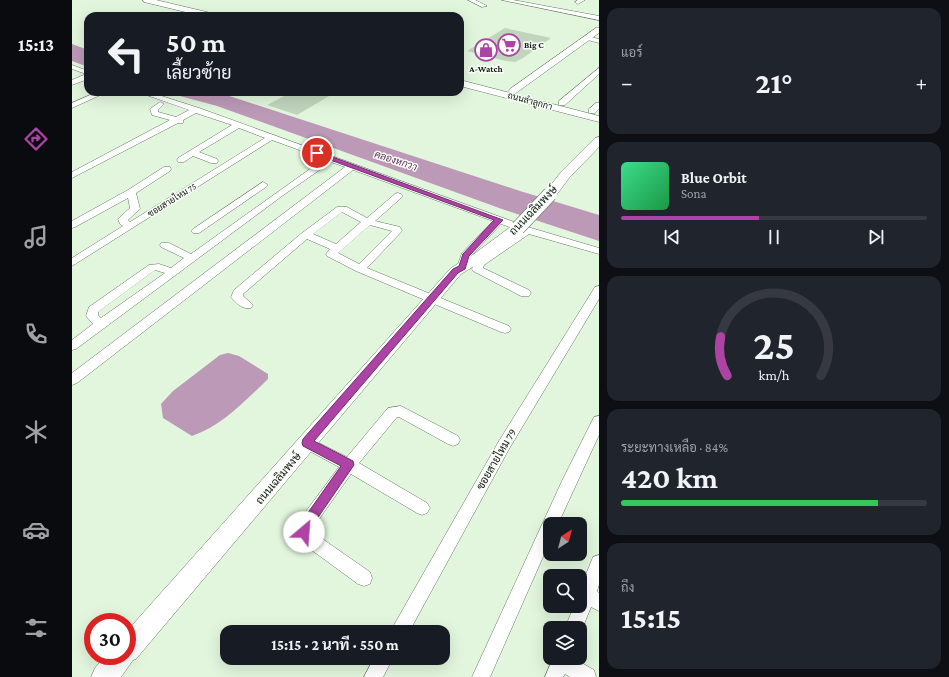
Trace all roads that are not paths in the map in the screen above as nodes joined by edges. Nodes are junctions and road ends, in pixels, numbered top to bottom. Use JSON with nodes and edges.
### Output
{"nodes":[{"id":1,"x":471,"y":0,"type":"edge"},
{"id":2,"x":506,"y":0,"type":"edge"},
{"id":3,"x":143,"y":1,"type":"edge"},
{"id":4,"x":484,"y":6,"type":"dead end"},
{"id":5,"x":182,"y":12,"type":"edge"},
{"id":6,"x":194,"y":12,"type":"edge"},
{"id":7,"x":599,"y":18,"type":"edge"},
{"id":8,"x":597,"y":27,"type":"edge"},
{"id":9,"x":586,"y":38,"type":"junction"},
{"id":10,"x":599,"y":41,"type":"edge"},
{"id":11,"x":72,"y":67,"type":"edge"},
{"id":12,"x":80,"y":70,"type":"junction"},
{"id":13,"x":599,"y":70,"type":"edge"},
{"id":14,"x":84,"y":72,"type":"edge"},
{"id":15,"x":72,"y":73,"type":"edge"},
{"id":16,"x":84,"y":78,"type":"edge"},
{"id":17,"x":464,"y":79,"type":"edge"},
{"id":18,"x":72,"y":83,"type":"edge"},
{"id":19,"x":84,"y":84,"type":"edge"},
{"id":20,"x":464,"y":84,"type":"edge"},
{"id":21,"x":80,"y":86,"type":"dead end"},
{"id":22,"x":513,"y":91,"type":"junction"},
{"id":23,"x":94,"y":96,"type":"edge"},
{"id":24,"x":154,"y":96,"type":"edge"},
{"id":25,"x":562,"y":103,"type":"junction"},
{"id":26,"x":160,"y":104,"type":"dead end"},
{"id":27,"x":72,"y":106,"type":"edge"},
{"id":28,"x":196,"y":110,"type":"junction"},
{"id":29,"x":597,"y":112,"type":"edge"},
{"id":30,"x":176,"y":120,"type":"junction"},
{"id":31,"x":212,"y":120,"type":"dead end"},
{"id":32,"x":238,"y":125,"type":"junction"},
{"id":33,"x":247,"y":128,"type":"junction"},
{"id":34,"x":229,"y":132,"type":"junction"},
{"id":35,"x":272,"y":137,"type":"junction"},
{"id":36,"x":599,"y":140,"type":"edge"},
{"id":37,"x":193,"y":153,"type":"junction"},
{"id":38,"x":331,"y":158,"type":"junction"},
{"id":39,"x":181,"y":160,"type":"dead end"},
{"id":40,"x":214,"y":161,"type":"dead end"},
{"id":41,"x":352,"y":166,"type":"junction"},
{"id":42,"x":167,"y":169,"type":"dead end"},
{"id":43,"x":72,"y":175,"type":"edge"},
{"id":44,"x":263,"y":185,"type":"dead end"},
{"id":45,"x":131,"y":192,"type":"junction"},
{"id":46,"x":398,"y":196,"type":"dead end"},
{"id":47,"x":238,"y":202,"type":"junction"},
{"id":48,"x":257,"y":210,"type":"junction"},
{"id":49,"x":499,"y":220,"type":"junction"},
{"id":50,"x":368,"y":222,"type":"junction"},
{"id":51,"x":72,"y":225,"type":"edge"},
{"id":52,"x":130,"y":226,"type":"junction"},
{"id":53,"x":523,"y":229,"type":"junction"},
{"id":54,"x":196,"y":231,"type":"dead end"},
{"id":55,"x":306,"y":235,"type":"junction"},
{"id":56,"x":165,"y":245,"type":"dead end"},
{"id":57,"x":337,"y":248,"type":"junction"},
{"id":58,"x":599,"y":252,"type":"edge"},
{"id":59,"x":192,"y":258,"type":"junction"},
{"id":60,"x":72,"y":262,"type":"edge"},
{"id":61,"x":465,"y":267,"type":"junction"},
{"id":62,"x":360,"y":269,"type":"junction"},
{"id":63,"x":173,"y":272,"type":"junction"},
{"id":64,"x":599,"y":290,"type":"edge"},
{"id":65,"x":525,"y":293,"type":"dead end"},
{"id":66,"x":431,"y":299,"type":"junction"},
{"id":67,"x":247,"y":305,"type":"dead end"},
{"id":68,"x":101,"y":325,"type":"junction"},
{"id":69,"x":505,"y":329,"type":"dead end"},
{"id":70,"x":72,"y":346,"type":"edge"},
{"id":71,"x":72,"y":380,"type":"edge"},
{"id":72,"x":599,"y":421,"type":"edge"},
{"id":73,"x":453,"y":440,"type":"dead end"},
{"id":74,"x":307,"y":443,"type":"junction"},
{"id":75,"x":349,"y":465,"type":"junction"},
{"id":76,"x":422,"y":508,"type":"dead end"},
{"id":77,"x":599,"y":563,"type":"edge"},
{"id":78,"x":364,"y":578,"type":"dead end"},
{"id":79,"x":593,"y":598,"type":"edge"},
{"id":80,"x":578,"y":621,"type":"edge"},
{"id":81,"x":402,"y":625,"type":"edge"},
{"id":82,"x":136,"y":640,"type":"edge"},
{"id":83,"x":114,"y":665,"type":"edge"},
{"id":84,"x":380,"y":665,"type":"edge"},
{"id":85,"x":559,"y":665,"type":"edge"},
{"id":86,"x":104,"y":677,"type":"edge"},
{"id":87,"x":373,"y":677,"type":"edge"},
{"id":88,"x":481,"y":677,"type":"edge"},
{"id":89,"x":586,"y":677,"type":"edge"}],
"edges":[{"from":1,"to":4,"type":"street"},
{"from":2,"to":7,"type":"street"},
{"from":3,"to":5,"type":"main road"},
{"from":3,"to":6,"type":"main road"},
{"from":8,"to":9,"type":"street"},
{"from":9,"to":10,"type":"street"},
{"from":9,"to":22,"type":"street"},
{"from":11,"to":12,"type":"street"},
{"from":12,"to":14,"type":"street"},
{"from":12,"to":15,"type":"street"},
{"from":13,"to":25,"type":"street"},
{"from":16,"to":18,"type":"street"},
{"from":17,"to":22,"type":"main road","name":"ถนนลำลูกกา"},
{"from":19,"to":21,"type":"street"},
{"from":20,"to":29,"type":"main road","name":"ถนนลำลูกกา"},
{"from":22,"to":25,"type":"main road","name":"ถนนลำลูกกา"},
{"from":23,"to":27,"type":"street"},
{"from":24,"to":28,"type":"street"},
{"from":25,"to":29,"type":"main road","name":"ถนนลำลูกกา"},
{"from":26,"to":30,"type":"street"},
{"from":28,"to":30,"type":"street"},
{"from":28,"to":32,"type":"street"},
{"from":30,"to":31,"type":"street"},
{"from":30,"to":43,"type":"street"},
{"from":32,"to":33,"type":"street"},
{"from":32,"to":34,"type":"street"},
{"from":33,"to":34,"type":"street"},
{"from":33,"to":35,"type":"street"},
{"from":34,"to":37,"type":"street"},
{"from":35,"to":38,"type":"street"},
{"from":35,"to":52,"type":"street","name":"ซอยสายไหม 75"},
{"from":36,"to":53,"type":"main road","name":"ถนนเฉลิมพงษ์","bridge":true},
{"from":37,"to":39,"type":"street"},
{"from":37,"to":40,"type":"street"},
{"from":38,"to":41,"type":"street"},
{"from":38,"to":48,"type":"street"},
{"from":41,"to":49,"type":"street"},
{"from":41,"to":71,"type":"street"},
{"from":42,"to":45,"type":"street"},
{"from":44,"to":47,"type":"street"},
{"from":45,"to":51,"type":"street"},
{"from":45,"to":52,"type":"street"},
{"from":46,"to":50,"type":"street"},
{"from":47,"to":48,"type":"street"},
{"from":47,"to":54,"type":"street"},
{"from":48,"to":59,"type":"street"},
{"from":49,"to":53,"type":"street"},
{"from":49,"to":61,"type":"street"},
{"from":50,"to":55,"type":"street"},
{"from":50,"to":57,"type":"street"},
{"from":50,"to":62,"type":"street"},
{"from":52,"to":60,"type":"street","name":"ซอยสายไหม 75"},
{"from":53,"to":58,"type":"street"},
{"from":53,"to":61,"type":"main road","name":"ถนนเฉลิมพงษ์"},
{"from":55,"to":57,"type":"street"},
{"from":55,"to":67,"type":"street"},
{"from":56,"to":59,"type":"street"},
{"from":57,"to":62,"type":"street"},
{"from":59,"to":63,"type":"street"},
{"from":61,"to":65,"type":"street"},
{"from":61,"to":66,"type":"main road","name":"ถนนเฉลิมพงษ์"},
{"from":62,"to":66,"type":"street"},
{"from":63,"to":68,"type":"street"},
{"from":63,"to":68,"type":"street"},
{"from":64,"to":81,"type":"street","name":"ซอยสายไหม 79"},
{"from":66,"to":69,"type":"street"},
{"from":66,"to":74,"type":"main road","name":"ถนนเฉลิมพงษ์"},
{"from":68,"to":70,"type":"street"},
{"from":72,"to":88,"type":"street"},
{"from":73,"to":75,"type":"street"},
{"from":74,"to":75,"type":"street"},
{"from":74,"to":82,"type":"main road","name":"ถนนเฉลิมพงษ์"},
{"from":75,"to":76,"type":"street"},
{"from":75,"to":78,"type":"street"},
{"from":77,"to":79,"type":"street"},
{"from":79,"to":80,"type":"street"},
{"from":83,"to":86,"type":"main road"},
{"from":84,"to":87,"type":"street"},
{"from":85,"to":89,"type":"street"}]}
